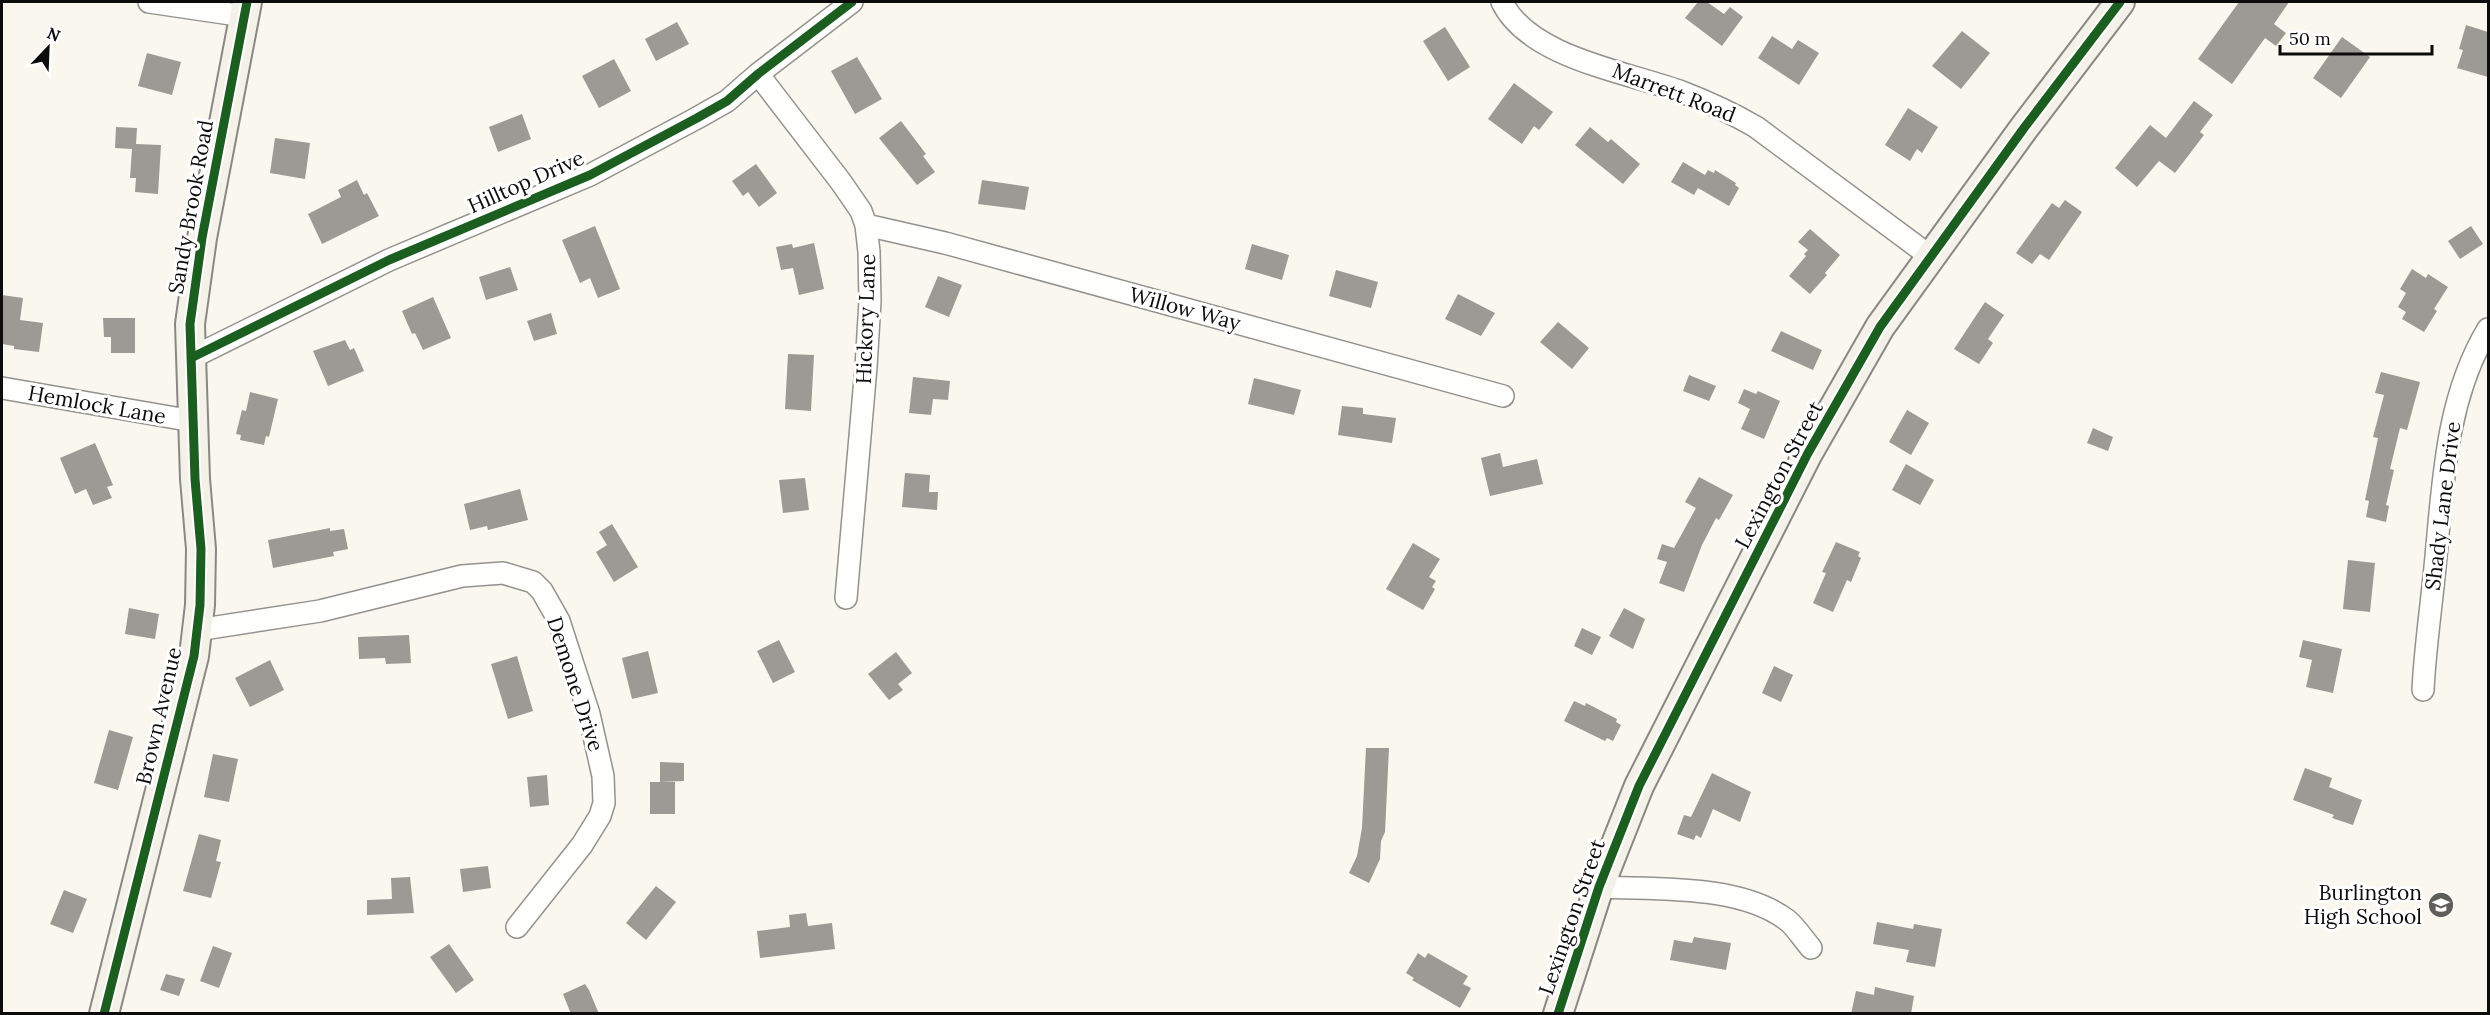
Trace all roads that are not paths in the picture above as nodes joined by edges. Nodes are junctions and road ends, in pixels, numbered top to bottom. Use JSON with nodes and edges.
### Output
{"nodes":[{"id":1,"x":149,"y":2,"type":"edge"},
{"id":2,"x":852,"y":2,"type":"edge"},
{"id":3,"x":1503,"y":2,"type":"edge"},
{"id":4,"x":2120,"y":2,"type":"edge"},
{"id":5,"x":245,"y":9,"type":"edge"},
{"id":6,"x":758,"y":74,"type":"junction"},
{"id":7,"x":866,"y":225,"type":"junction"},
{"id":8,"x":1931,"y":256,"type":"junction"},
{"id":9,"x":2488,"y":329,"type":"edge"},
{"id":10,"x":191,"y":357,"type":"junction"},
{"id":11,"x":2,"y":388,"type":"edge"},
{"id":12,"x":1503,"y":396,"type":"dead end"},
{"id":13,"x":193,"y":421,"type":"junction"},
{"id":14,"x":846,"y":598,"type":"dead end"},
{"id":15,"x":197,"y":630,"type":"junction"},
{"id":16,"x":2423,"y":690,"type":"dead end"},
{"id":17,"x":1599,"y":887,"type":"junction"},
{"id":18,"x":517,"y":927,"type":"dead end"},
{"id":19,"x":1811,"y":948,"type":"dead end"},
{"id":20,"x":104,"y":1014,"type":"edge"},
{"id":21,"x":1558,"y":1014,"type":"edge"}],
"edges":[{"from":1,"to":5,"type":"street"},
{"from":2,"to":6,"type":"street","name":"Hilltop Drive"},
{"from":3,"to":8,"type":"street","name":"Marrett Road"},
{"from":4,"to":8,"type":"street","name":"Lexington Street"},
{"from":5,"to":10,"type":"street","name":"Sandy Brook Road"},
{"from":6,"to":7,"type":"street","name":"Hickory Lane"},
{"from":6,"to":10,"type":"street","name":"Hilltop Drive"},
{"from":7,"to":12,"type":"street","name":"Willow Way"},
{"from":7,"to":14,"type":"street","name":"Hickory Lane"},
{"from":8,"to":17,"type":"street","name":"Lexington Street"},
{"from":9,"to":16,"type":"street","name":"Shady Lane Drive"},
{"from":10,"to":13,"type":"street","name":"Sandy Brook Road"},
{"from":11,"to":13,"type":"street","name":"Hemlock Lane"},
{"from":13,"to":15,"type":"street","name":"Brown Avenue"},
{"from":15,"to":18,"type":"street","name":"Demone Drive"},
{"from":15,"to":20,"type":"street","name":"Brown Avenue"},
{"from":17,"to":19,"type":"street"},
{"from":17,"to":21,"type":"street","name":"Lexington Street"}]}
